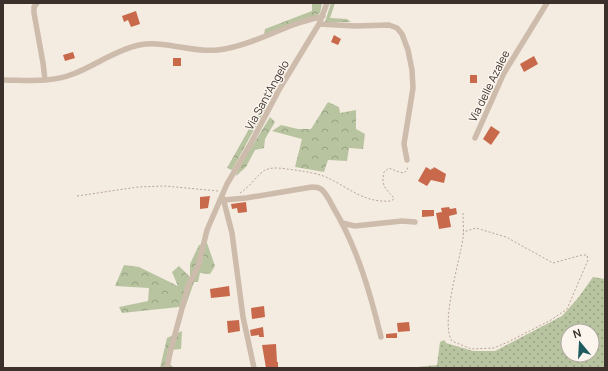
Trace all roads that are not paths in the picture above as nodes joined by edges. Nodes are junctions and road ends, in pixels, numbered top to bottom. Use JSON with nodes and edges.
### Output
{"nodes":[{"id":1,"x":36,"y":3,"type":"edge"},
{"id":2,"x":327,"y":3,"type":"edge"},
{"id":3,"x":547,"y":3,"type":"edge"},
{"id":4,"x":323,"y":16,"type":"junction"},
{"id":5,"x":319,"y":24,"type":"junction"},
{"id":6,"x":3,"y":80,"type":"edge"},
{"id":7,"x":45,"y":80,"type":"junction"},
{"id":8,"x":475,"y":138,"type":"dead end"},
{"id":9,"x":407,"y":160,"type":"road end"},
{"id":10,"x":223,"y":196,"type":"junction"},
{"id":11,"x":415,"y":222,"type":"dead end"},
{"id":12,"x":342,"y":223,"type":"junction"},
{"id":13,"x":381,"y":337,"type":"dead end"},
{"id":14,"x":167,"y":368,"type":"edge"},
{"id":15,"x":254,"y":368,"type":"edge"}],
"edges":[{"from":1,"to":7,"type":"street"},
{"from":2,"to":4,"type":"street","name":"Via Sant'Angelo"},
{"from":3,"to":8,"type":"street","name":"Via delle Azalee"},
{"from":4,"to":5,"type":"street","name":"Via Sant'Angelo"},
{"from":4,"to":7,"type":"street"},
{"from":5,"to":9,"type":"street"},
{"from":5,"to":10,"type":"street","name":"Via Sant'Angelo"},
{"from":6,"to":7,"type":"street"},
{"from":10,"to":12,"type":"street"},
{"from":10,"to":14,"type":"street","name":"Via Sant'Angelo"},
{"from":10,"to":15,"type":"street"},
{"from":11,"to":12,"type":"street"},
{"from":12,"to":13,"type":"street"}]}
